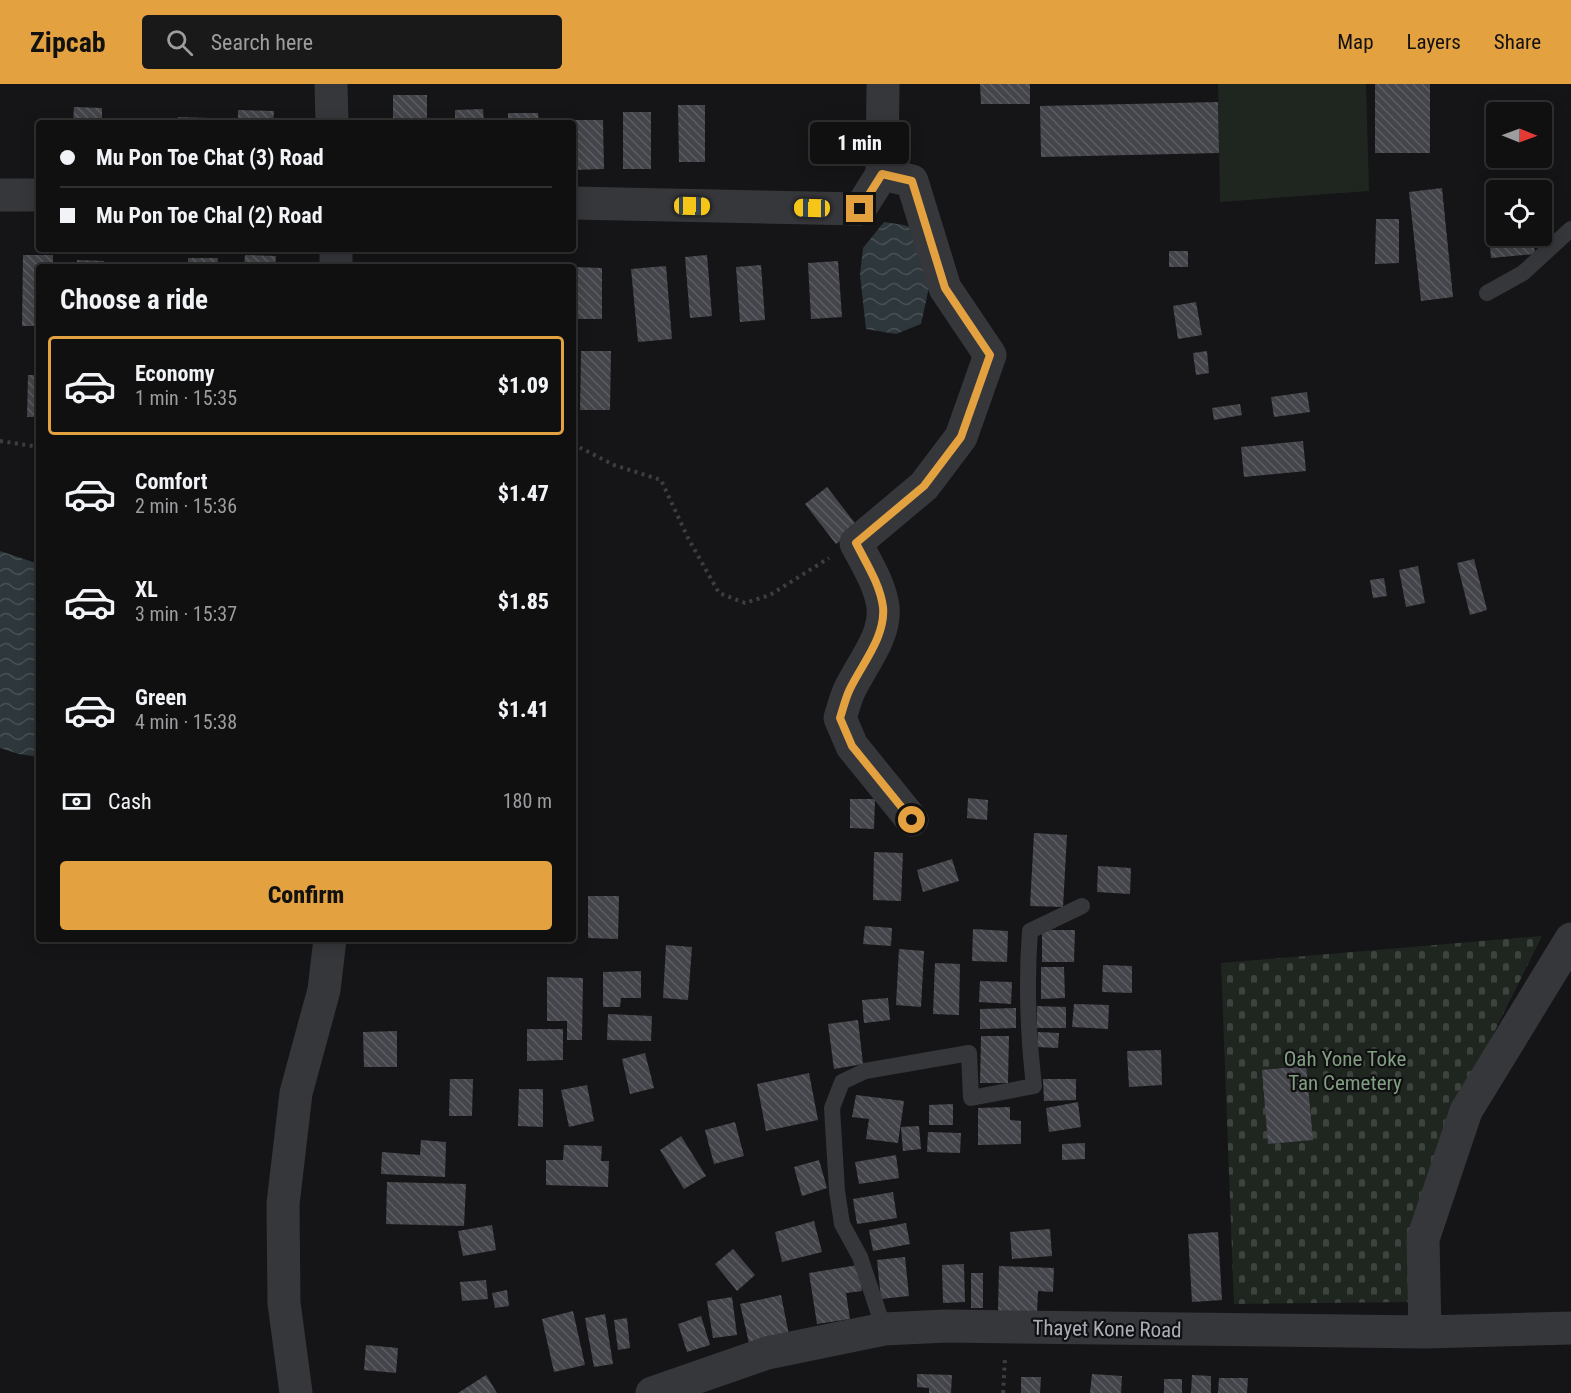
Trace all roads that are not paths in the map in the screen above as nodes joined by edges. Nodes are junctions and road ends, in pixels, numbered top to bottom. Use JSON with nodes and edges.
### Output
{"nodes":[{"id":1,"x":331,"y":84,"type":"edge"},
{"id":2,"x":883,"y":84,"type":"edge"},
{"id":3,"x":332,"y":120,"type":"edge"},
{"id":4,"x":882,"y":174,"type":"junction"},
{"id":5,"x":0,"y":195,"type":"edge"},
{"id":6,"x":36,"y":195,"type":"edge"},
{"id":7,"x":576,"y":203,"type":"edge"},
{"id":8,"x":1571,"y":229,"type":"edge"},
{"id":9,"x":1487,"y":293,"type":"dead end"},
{"id":10,"x":912,"y":820,"type":"dead end"},
{"id":11,"x":1082,"y":906,"type":"dead end"},
{"id":12,"x":1571,"y":939,"type":"edge"},
{"id":13,"x":330,"y":942,"type":"edge"},
{"id":14,"x":1571,"y":1328,"type":"edge"},
{"id":15,"x":884,"y":1329,"type":"junction"},
{"id":16,"x":1425,"y":1332,"type":"junction"},
{"id":17,"x":296,"y":1393,"type":"edge"},
{"id":18,"x":652,"y":1393,"type":"edge"}],
"edges":[{"from":1,"to":3,"type":"street"},
{"from":2,"to":4,"type":"street"},
{"from":4,"to":7,"type":"street"},
{"from":4,"to":10,"type":"street"},
{"from":5,"to":6,"type":"street"},
{"from":8,"to":9,"type":"lane"},
{"from":11,"to":15,"type":"lane"},
{"from":12,"to":16,"type":"street"},
{"from":13,"to":17,"type":"street"},
{"from":14,"to":16,"type":"street","name":"Thayet Kone Road"},
{"from":15,"to":16,"type":"street","name":"Thayet Kone Road"},
{"from":15,"to":18,"type":"street","name":"Thayet Kone Road"}]}
